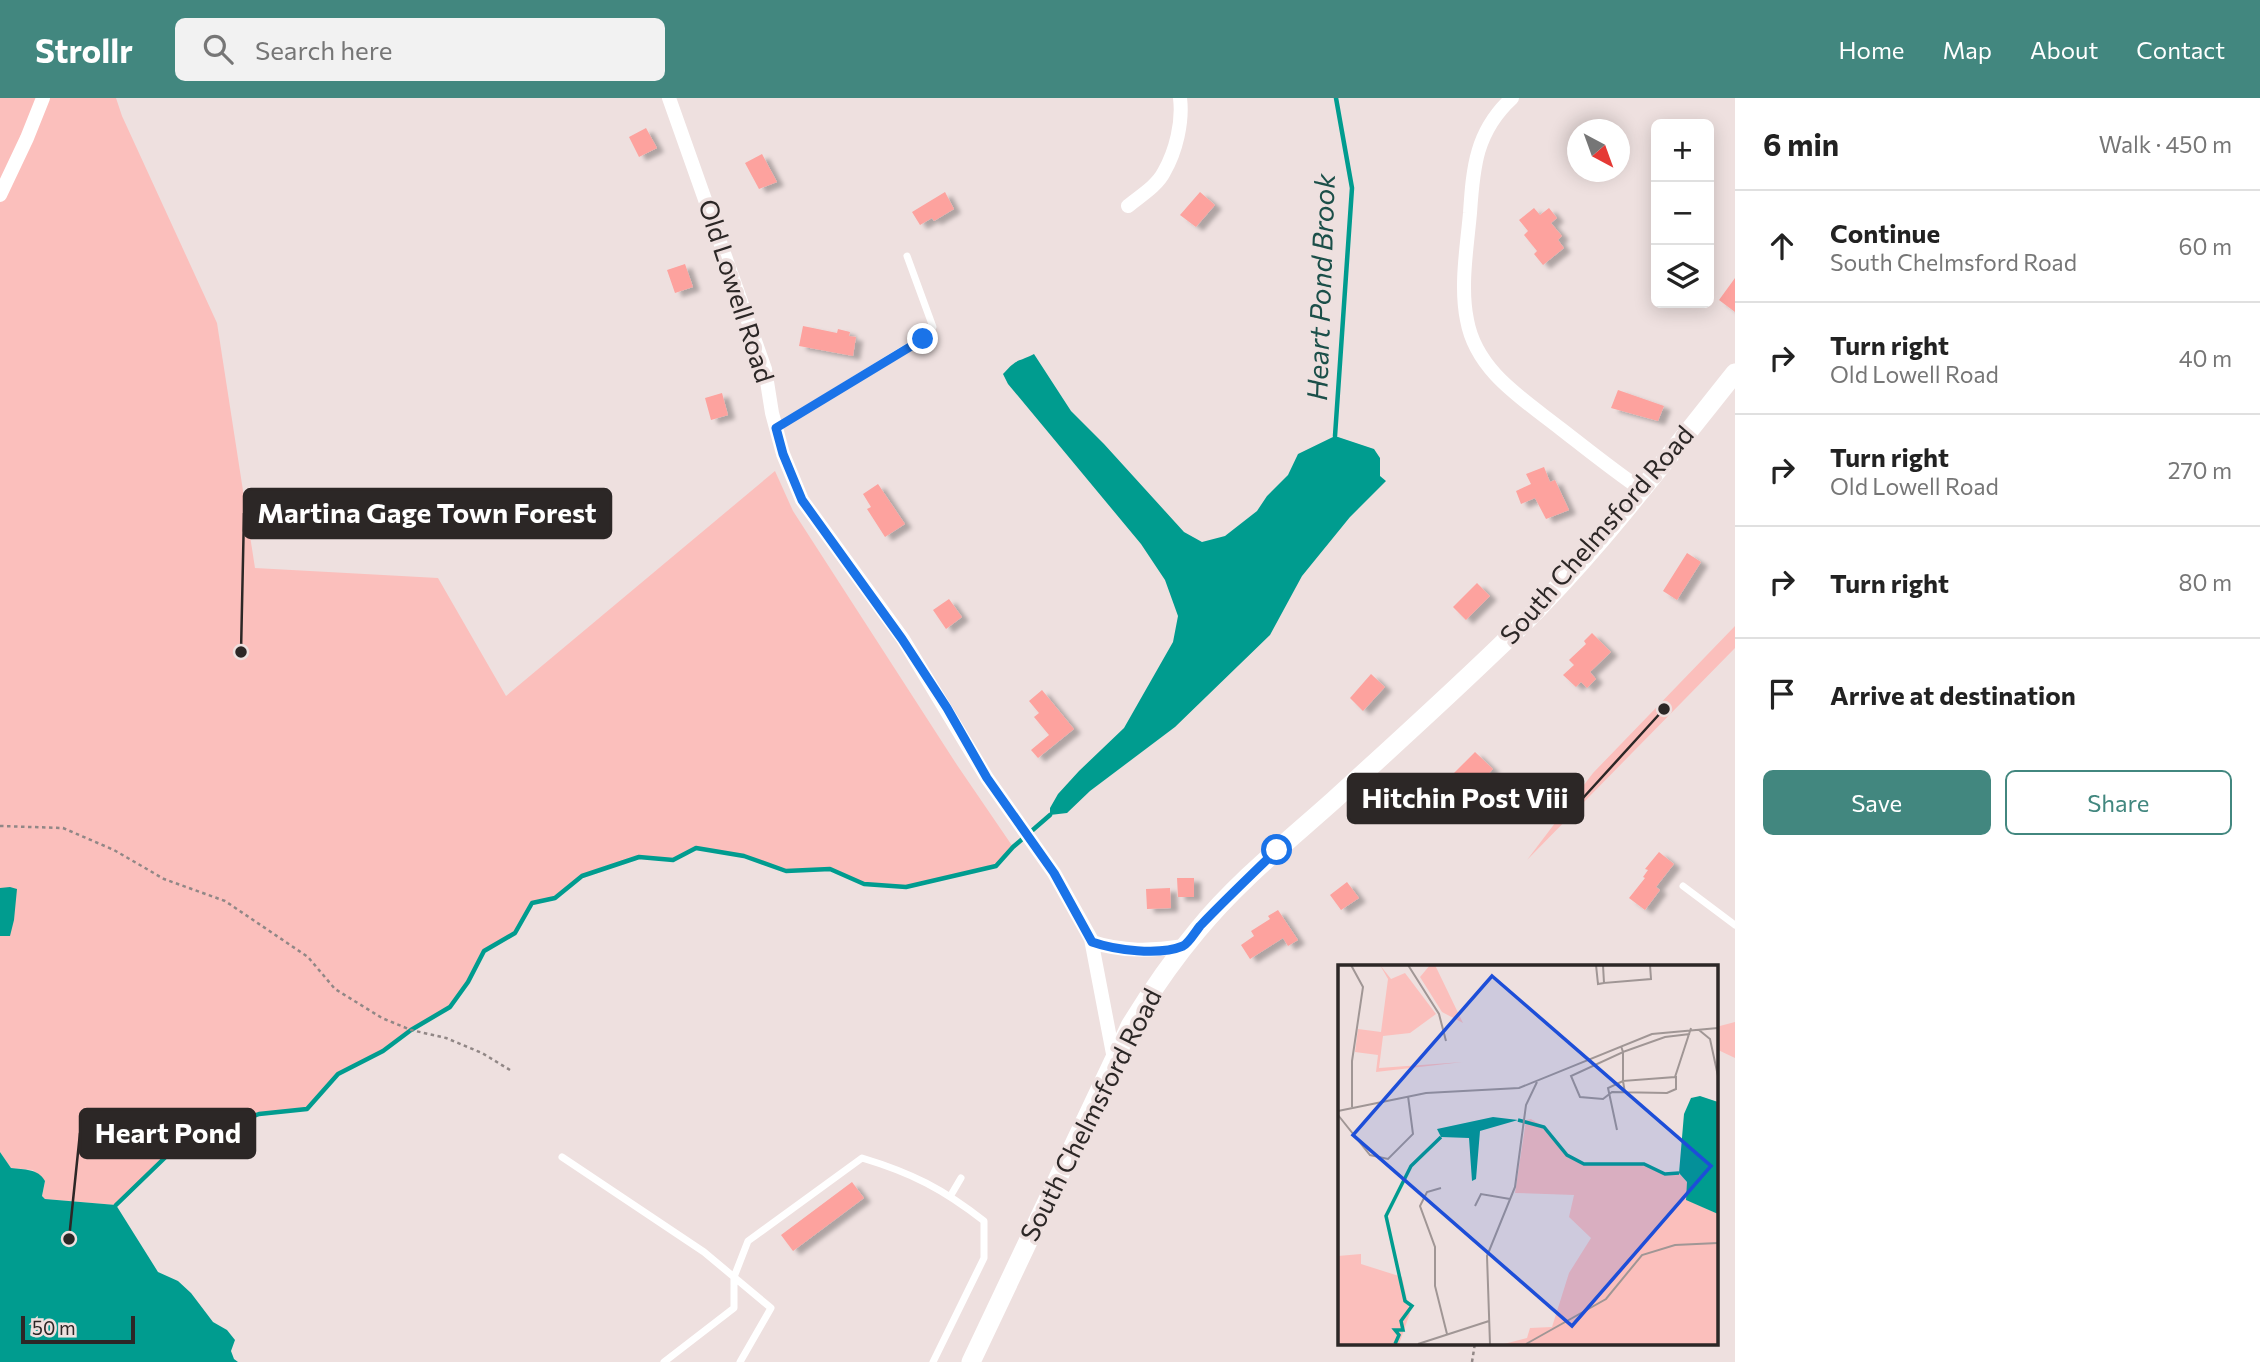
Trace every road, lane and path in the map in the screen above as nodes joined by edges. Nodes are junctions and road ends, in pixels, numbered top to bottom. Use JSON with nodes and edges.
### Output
{"nodes":[{"id":1,"x":43,"y":98,"type":"edge"},
{"id":2,"x":669,"y":98,"type":"edge"},
{"id":3,"x":1180,"y":98,"type":"edge"},
{"id":4,"x":1512,"y":98,"type":"edge"},
{"id":5,"x":0,"y":195,"type":"edge"},
{"id":6,"x":1128,"y":205,"type":"dead end"},
{"id":7,"x":907,"y":256,"type":"dead end"},
{"id":8,"x":1735,"y":373,"type":"edge"},
{"id":9,"x":776,"y":428,"type":"junction"},
{"id":10,"x":1642,"y":490,"type":"junction"},
{"id":11,"x":0,"y":826,"type":"edge"},
{"id":12,"x":1683,"y":886,"type":"dead end"},
{"id":13,"x":1735,"y":925,"type":"edge"},
{"id":14,"x":1092,"y":942,"type":"junction"},
{"id":15,"x":1184,"y":946,"type":"junction"},
{"id":16,"x":1114,"y":1059,"type":"junction"},
{"id":17,"x":510,"y":1070,"type":"dead end"},
{"id":18,"x":562,"y":1157,"type":"dead end"},
{"id":19,"x":961,"y":1178,"type":"dead end"},
{"id":20,"x":951,"y":1195,"type":"junction"},
{"id":21,"x":734,"y":1277,"type":"junction"},
{"id":22,"x":1475,"y":1344,"type":"edge"},
{"id":23,"x":672,"y":1355,"type":"junction"},
{"id":24,"x":664,"y":1362,"type":"edge"},
{"id":25,"x":680,"y":1362,"type":"edge"},
{"id":26,"x":740,"y":1362,"type":"edge"},
{"id":27,"x":933,"y":1362,"type":"edge"},
{"id":28,"x":971,"y":1362,"type":"edge"},
{"id":29,"x":1472,"y":1362,"type":"edge"}],
"edges":[{"from":1,"to":5,"type":"street"},
{"from":2,"to":9,"type":"street","name":"Old Lowell Road"},
{"from":3,"to":6,"type":"street"},
{"from":4,"to":10,"type":"street"},
{"from":7,"to":9,"type":"lane"},
{"from":8,"to":10,"type":"main road","name":"South Chelmsford Road"},
{"from":9,"to":14,"type":"street","name":"Old Lowell Road"},
{"from":10,"to":15,"type":"main road","name":"South Chelmsford Road"},
{"from":11,"to":17,"type":"path"},
{"from":12,"to":13,"type":"lane"},
{"from":14,"to":15,"type":"street"},
{"from":14,"to":16,"type":"street","name":"Old Lowell Road"},
{"from":15,"to":16,"type":"main road","name":"South Chelmsford Road"},
{"from":16,"to":28,"type":"main road","name":"South Chelmsford Road"},
{"from":18,"to":21,"type":"lane"},
{"from":19,"to":20,"type":"lane"},
{"from":20,"to":21,"type":"lane"},
{"from":20,"to":27,"type":"lane"},
{"from":21,"to":23,"type":"lane"},
{"from":21,"to":26,"type":"lane"},
{"from":22,"to":29,"type":"path"},
{"from":23,"to":24,"type":"lane"},
{"from":23,"to":25,"type":"lane"}]}
